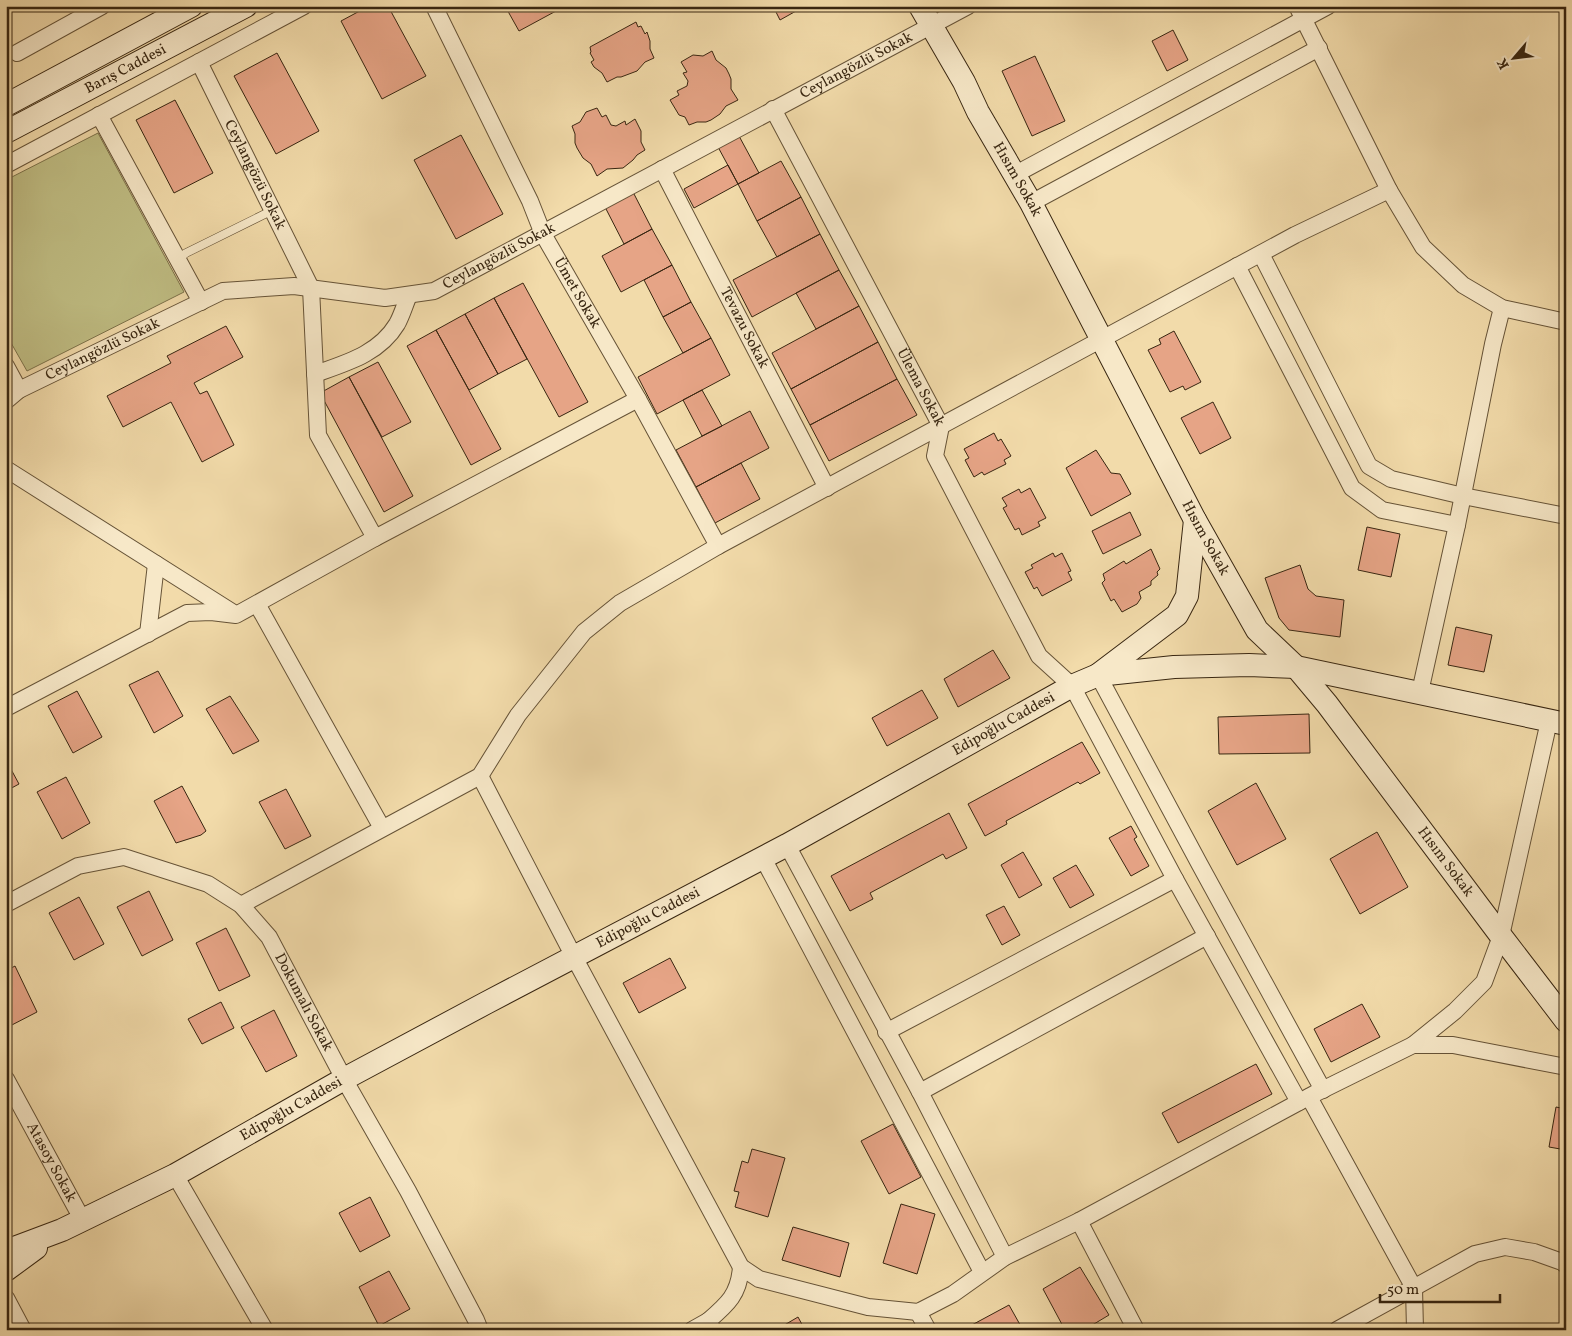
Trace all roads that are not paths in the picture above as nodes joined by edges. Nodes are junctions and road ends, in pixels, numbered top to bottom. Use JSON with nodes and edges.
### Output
{"nodes":[{"id":1,"x":192,"y":6,"type":"edge"},
{"id":2,"x":246,"y":6,"type":"edge"},
{"id":3,"x":304,"y":6,"type":"edge"},
{"id":4,"x":434,"y":6,"type":"edge"},
{"id":5,"x":968,"y":6,"type":"edge"},
{"id":6,"x":1328,"y":6,"type":"edge"},
{"id":7,"x":97,"y":7,"type":"edge"},
{"id":8,"x":1301,"y":13,"type":"edge"},
{"id":9,"x":925,"y":16,"type":"edge"},
{"id":10,"x":1318,"y":48,"type":"junction"},
{"id":11,"x":17,"y":53,"type":"dead end"},
{"id":12,"x":199,"y":62,"type":"junction"},
{"id":13,"x":7,"y":101,"type":"edge"},
{"id":14,"x":773,"y":109,"type":"junction"},
{"id":15,"x":99,"y":116,"type":"junction"},
{"id":16,"x":6,"y":132,"type":"edge"},
{"id":17,"x":6,"y":165,"type":"edge"},
{"id":18,"x":662,"y":169,"type":"junction"},
{"id":19,"x":1014,"y":175,"type":"junction"},
{"id":20,"x":1388,"y":190,"type":"junction"},
{"id":21,"x":1031,"y":203,"type":"junction"},
{"id":22,"x":273,"y":210,"type":"junction"},
{"id":23,"x":543,"y":234,"type":"junction"},
{"id":24,"x":1260,"y":254,"type":"junction"},
{"id":25,"x":178,"y":259,"type":"junction"},
{"id":26,"x":1237,"y":266,"type":"junction"},
{"id":27,"x":312,"y":288,"type":"junction"},
{"id":28,"x":408,"y":295,"type":"junction"},
{"id":29,"x":201,"y":302,"type":"junction"},
{"id":30,"x":1502,"y":308,"type":"junction"},
{"id":31,"x":1566,"y":322,"type":"edge"},
{"id":32,"x":1101,"y":340,"type":"junction"},
{"id":33,"x":6,"y":366,"type":"edge"},
{"id":34,"x":315,"y":374,"type":"junction"},
{"id":35,"x":19,"y":390,"type":"junction"},
{"id":36,"x":638,"y":399,"type":"junction"},
{"id":37,"x":6,"y":401,"type":"edge"},
{"id":38,"x":941,"y":426,"type":"junction"},
{"id":39,"x":6,"y":469,"type":"edge"},
{"id":40,"x":827,"y":488,"type":"junction"},
{"id":41,"x":1464,"y":496,"type":"junction"},
{"id":42,"x":1566,"y":516,"type":"edge"},
{"id":43,"x":1195,"y":520,"type":"junction"},
{"id":44,"x":1458,"y":525,"type":"junction"},
{"id":45,"x":375,"y":538,"type":"junction"},
{"id":46,"x":718,"y":546,"type":"junction"},
{"id":47,"x":156,"y":564,"type":"junction"},
{"id":48,"x":256,"y":604,"type":"junction"},
{"id":49,"x":236,"y":615,"type":"junction"},
{"id":50,"x":148,"y":634,"type":"junction"},
{"id":51,"x":1296,"y":666,"type":"junction"},
{"id":52,"x":1098,"y":675,"type":"junction"},
{"id":53,"x":1072,"y":686,"type":"junction"},
{"id":54,"x":1420,"y":692,"type":"junction"},
{"id":55,"x":6,"y":708,"type":"edge"},
{"id":56,"x":1557,"y":722,"type":"edge"},
{"id":57,"x":480,"y":776,"type":"junction"},
{"id":58,"x":382,"y":828,"type":"junction"},
{"id":59,"x":787,"y":845,"type":"junction"},
{"id":60,"x":762,"y":858,"type":"junction"},
{"id":61,"x":1175,"y":879,"type":"junction"},
{"id":62,"x":6,"y":904,"type":"edge"},
{"id":63,"x":241,"y":905,"type":"junction"},
{"id":64,"x":1207,"y":936,"type":"junction"},
{"id":65,"x":1500,"y":936,"type":"junction"},
{"id":66,"x":574,"y":957,"type":"junction"},
{"id":67,"x":1566,"y":1021,"type":"edge"},
{"id":68,"x":886,"y":1032,"type":"junction"},
{"id":69,"x":1413,"y":1045,"type":"junction"},
{"id":70,"x":1566,"y":1067,"type":"edge"},
{"id":71,"x":6,"y":1079,"type":"edge"},
{"id":72,"x":344,"y":1079,"type":"junction"},
{"id":73,"x":920,"y":1092,"type":"junction"},
{"id":74,"x":1311,"y":1096,"type":"junction"},
{"id":75,"x":175,"y":1175,"type":"junction"},
{"id":76,"x":82,"y":1219,"type":"junction"},
{"id":77,"x":1079,"y":1221,"type":"junction"},
{"id":78,"x":62,"y":1230,"type":"junction"},
{"id":79,"x":6,"y":1252,"type":"edge"},
{"id":80,"x":1005,"y":1256,"type":"junction"},
{"id":81,"x":1566,"y":1265,"type":"edge"},
{"id":82,"x":741,"y":1267,"type":"junction"},
{"id":83,"x":6,"y":1270,"type":"edge"},
{"id":84,"x":982,"y":1272,"type":"junction"},
{"id":85,"x":1414,"y":1288,"type":"junction"},
{"id":86,"x":6,"y":1298,"type":"edge"},
{"id":87,"x":918,"y":1312,"type":"junction"},
{"id":88,"x":711,"y":1325,"type":"edge"},
{"id":89,"x":23,"y":1330,"type":"edge"},
{"id":90,"x":265,"y":1330,"type":"edge"},
{"id":91,"x":480,"y":1330,"type":"edge"},
{"id":92,"x":692,"y":1330,"type":"edge"},
{"id":93,"x":928,"y":1330,"type":"edge"},
{"id":94,"x":1136,"y":1330,"type":"edge"},
{"id":95,"x":1337,"y":1330,"type":"edge"},
{"id":96,"x":1415,"y":1330,"type":"edge"}],
"edges":[{"from":1,"to":13,"type":"street","name":"Barış Caddesi"},
{"from":2,"to":16,"type":"street","name":"Barış Caddesi"},
{"from":3,"to":12,"type":"street"},
{"from":4,"to":23,"type":"street","name":"Ümet Sokak"},
{"from":5,"to":9,"type":"street","name":"Ceylangözlü Sokak"},
{"from":6,"to":8,"type":"street"},
{"from":7,"to":11,"type":"street"},
{"from":8,"to":10,"type":"street"},
{"from":8,"to":19,"type":"street"},
{"from":9,"to":14,"type":"street","name":"Ceylangözlü Sokak"},
{"from":9,"to":19,"type":"street","name":"Hısım Sokak"},
{"from":10,"to":20,"type":"street"},
{"from":10,"to":21,"type":"street"},
{"from":12,"to":15,"type":"street"},
{"from":12,"to":22,"type":"street","name":"Ceylangözü Sokak"},
{"from":14,"to":18,"type":"street","name":"Ceylangözlü Sokak"},
{"from":14,"to":38,"type":"street","name":"Ülema Sokak"},
{"from":15,"to":17,"type":"street"},
{"from":15,"to":25,"type":"street"},
{"from":18,"to":23,"type":"street","name":"Ceylangözlü Sokak"},
{"from":18,"to":40,"type":"street","name":"Tevazu Sokak"},
{"from":19,"to":21,"type":"street","name":"Hısım Sokak"},
{"from":20,"to":24,"type":"street"},
{"from":20,"to":30,"type":"street"},
{"from":21,"to":32,"type":"street","name":"Hısım Sokak"},
{"from":22,"to":25,"type":"lane"},
{"from":22,"to":27,"type":"street","name":"Ceylangözü Sokak"},
{"from":23,"to":28,"type":"street","name":"Ceylangözlü Sokak"},
{"from":23,"to":36,"type":"street","name":"Ümet Sokak"},
{"from":24,"to":26,"type":"street"},
{"from":24,"to":41,"type":"street"},
{"from":25,"to":29,"type":"street"},
{"from":26,"to":32,"type":"street"},
{"from":26,"to":44,"type":"street"},
{"from":27,"to":28,"type":"street","name":"Ceylangözlü Sokak"},
{"from":27,"to":29,"type":"street","name":"Ceylangözlü Sokak"},
{"from":27,"to":34,"type":"street"},
{"from":28,"to":34,"type":"street"},
{"from":29,"to":35,"type":"street","name":"Ceylangözlü Sokak"},
{"from":30,"to":31,"type":"street"},
{"from":30,"to":41,"type":"street"},
{"from":32,"to":38,"type":"street"},
{"from":32,"to":43,"type":"street","name":"Hısım Sokak"},
{"from":33,"to":35,"type":"street"},
{"from":34,"to":45,"type":"street"},
{"from":35,"to":37,"type":"street","name":"Ceylangözlü Sokak"},
{"from":36,"to":45,"type":"street"},
{"from":36,"to":46,"type":"street","name":"Ümet Sokak"},
{"from":38,"to":40,"type":"street"},
{"from":38,"to":53,"type":"street","name":"Ülema Sokak"},
{"from":39,"to":47,"type":"street"},
{"from":40,"to":46,"type":"street"},
{"from":41,"to":42,"type":"street"},
{"from":41,"to":44,"type":"street"},
{"from":43,"to":51,"type":"street","name":"Hısım Sokak"},
{"from":43,"to":52,"type":"street"},
{"from":44,"to":54,"type":"street"},
{"from":45,"to":48,"type":"street"},
{"from":46,"to":57,"type":"street"},
{"from":47,"to":49,"type":"street"},
{"from":47,"to":50,"type":"street"},
{"from":48,"to":49,"type":"street"},
{"from":48,"to":58,"type":"street"},
{"from":49,"to":50,"type":"street"},
{"from":50,"to":55,"type":"street"},
{"from":51,"to":52,"type":"street","name":"Edipoğlu Caddesi"},
{"from":51,"to":54,"type":"street","name":"Edipoğlu Caddesi"},
{"from":51,"to":65,"type":"street","name":"Hısım Sokak"},
{"from":52,"to":53,"type":"street","name":"Edipoğlu Caddesi"},
{"from":52,"to":74,"type":"street"},
{"from":53,"to":59,"type":"street","name":"Edipoğlu Caddesi"},
{"from":53,"to":61,"type":"street","name":"Ülema Sokak"},
{"from":54,"to":56,"type":"street","name":"Edipoğlu Caddesi"},
{"from":56,"to":65,"type":"street"},
{"from":57,"to":58,"type":"street"},
{"from":57,"to":66,"type":"street"},
{"from":58,"to":63,"type":"street"},
{"from":59,"to":60,"type":"street","name":"Edipoğlu Caddesi"},
{"from":59,"to":68,"type":"street"},
{"from":60,"to":66,"type":"street","name":"Edipoğlu Caddesi"},
{"from":60,"to":84,"type":"street"},
{"from":61,"to":64,"type":"street","name":"Ülema Sokak"},
{"from":61,"to":68,"type":"street"},
{"from":62,"to":63,"type":"street","name":"Dokumalı Sokak"},
{"from":63,"to":72,"type":"street","name":"Dokumalı Sokak"},
{"from":64,"to":73,"type":"street"},
{"from":64,"to":74,"type":"street","name":"Ülema Sokak"},
{"from":65,"to":67,"type":"street","name":"Hısım Sokak"},
{"from":65,"to":69,"type":"street"},
{"from":66,"to":72,"type":"street","name":"Edipoğlu Caddesi"},
{"from":66,"to":82,"type":"street"},
{"from":68,"to":73,"type":"street"},
{"from":69,"to":70,"type":"street"},
{"from":69,"to":74,"type":"street"},
{"from":71,"to":76,"type":"street","name":"Atasoy Sokak"},
{"from":72,"to":75,"type":"street","name":"Edipoğlu Caddesi"},
{"from":72,"to":91,"type":"street","name":"Dokumalı Sokak"},
{"from":73,"to":80,"type":"street"},
{"from":74,"to":77,"type":"street"},
{"from":74,"to":85,"type":"street"},
{"from":75,"to":76,"type":"street","name":"Edipoğlu Caddesi"},
{"from":75,"to":90,"type":"street"},
{"from":76,"to":78,"type":"street","name":"Edipoğlu Caddesi"},
{"from":77,"to":80,"type":"street"},
{"from":77,"to":94,"type":"street"},
{"from":78,"to":79,"type":"street"},
{"from":78,"to":83,"type":"street"},
{"from":80,"to":84,"type":"street"},
{"from":81,"to":85,"type":"street"},
{"from":82,"to":87,"type":"street"},
{"from":82,"to":88,"type":"street"},
{"from":84,"to":87,"type":"street"},
{"from":85,"to":95,"type":"street"},
{"from":85,"to":96,"type":"street"},
{"from":86,"to":89,"type":"street"},
{"from":87,"to":93,"type":"street"},
{"from":88,"to":92,"type":"street"}]}
